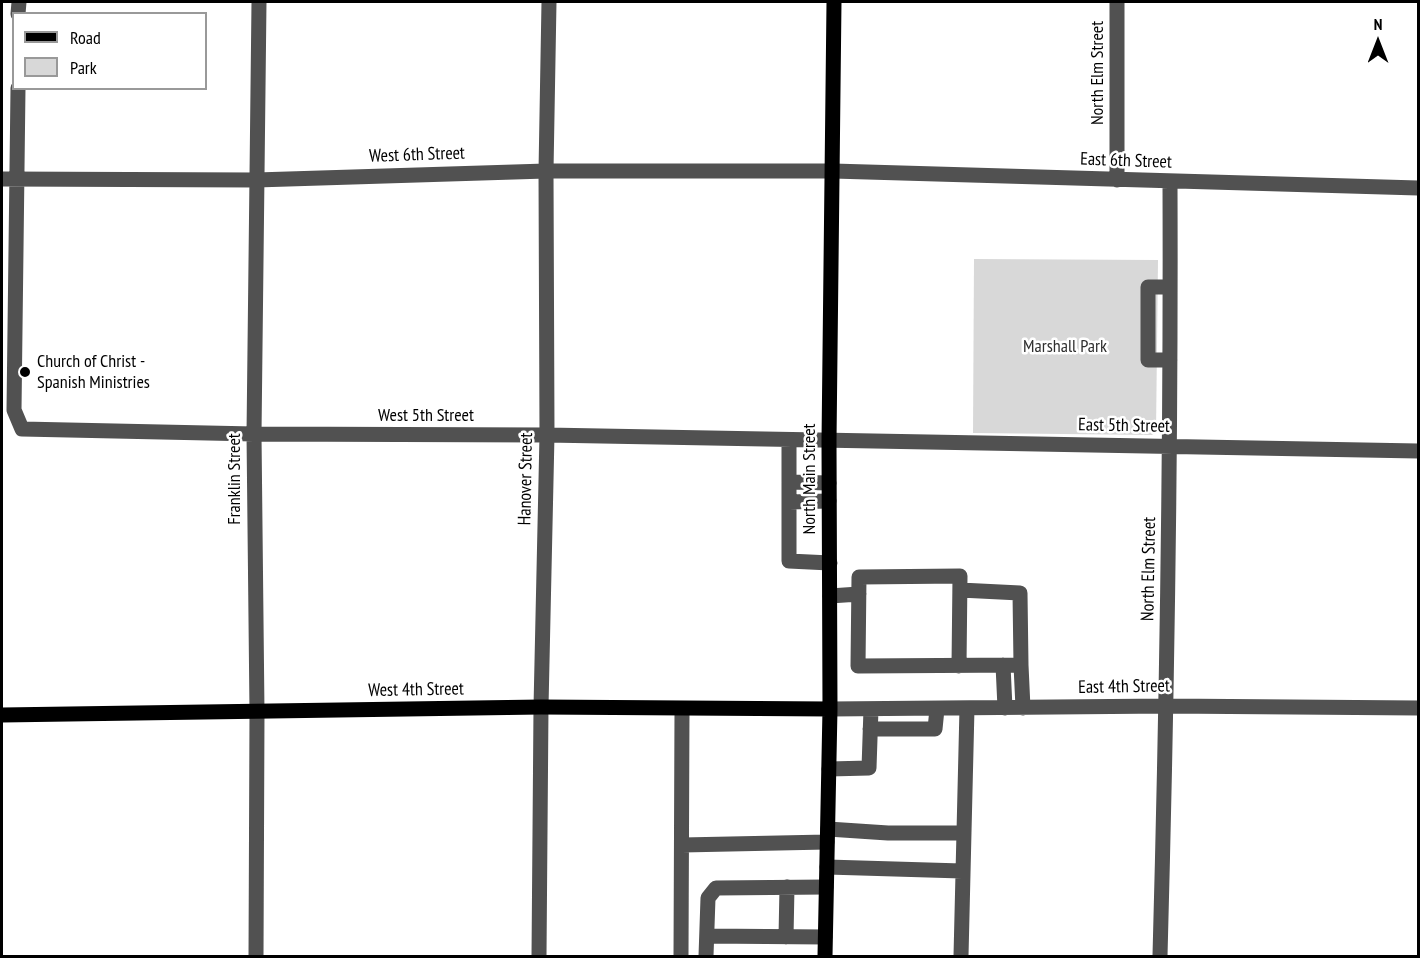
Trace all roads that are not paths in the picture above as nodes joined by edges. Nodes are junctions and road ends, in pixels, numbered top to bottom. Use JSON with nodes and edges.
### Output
{"nodes":[{"id":1,"x":259,"y":2,"type":"edge"},
{"id":2,"x":549,"y":2,"type":"edge"},
{"id":3,"x":834,"y":2,"type":"edge"},
{"id":4,"x":1117,"y":2,"type":"edge"},
{"id":5,"x":18,"y":90,"type":"edge"},
{"id":6,"x":546,"y":171,"type":"junction"},
{"id":7,"x":833,"y":171,"type":"junction"},
{"id":8,"x":9,"y":179,"type":"edge"},
{"id":9,"x":256,"y":180,"type":"junction"},
{"id":10,"x":1117,"y":180,"type":"junction"},
{"id":11,"x":1170,"y":182,"type":"junction"},
{"id":12,"x":1419,"y":188,"type":"edge"},
{"id":13,"x":1170,"y":287,"type":"junction"},
{"id":14,"x":1170,"y":360,"type":"junction"},
{"id":15,"x":254,"y":435,"type":"junction"},
{"id":16,"x":547,"y":435,"type":"junction"},
{"id":17,"x":789,"y":440,"type":"junction"},
{"id":18,"x":829,"y":441,"type":"junction"},
{"id":19,"x":1170,"y":446,"type":"junction"},
{"id":20,"x":1419,"y":451,"type":"edge"},
{"id":21,"x":789,"y":482,"type":"junction"},
{"id":22,"x":830,"y":483,"type":"junction"},
{"id":23,"x":830,"y":501,"type":"junction"},
{"id":24,"x":789,"y":502,"type":"junction"},
{"id":25,"x":830,"y":563,"type":"junction"},
{"id":26,"x":960,"y":590,"type":"junction"},
{"id":27,"x":859,"y":594,"type":"junction"},
{"id":28,"x":830,"y":596,"type":"junction"},
{"id":29,"x":1003,"y":665,"type":"junction"},
{"id":30,"x":1021,"y":665,"type":"junction"},
{"id":31,"x":958,"y":666,"type":"junction"},
{"id":32,"x":1167,"y":706,"type":"junction"},
{"id":33,"x":541,"y":707,"type":"junction"},
{"id":34,"x":967,"y":708,"type":"junction"},
{"id":35,"x":1005,"y":708,"type":"junction"},
{"id":36,"x":1023,"y":708,"type":"junction"},
{"id":37,"x":1419,"y":708,"type":"edge"},
{"id":38,"x":681,"y":709,"type":"junction"},
{"id":39,"x":830,"y":709,"type":"junction"},
{"id":40,"x":871,"y":709,"type":"junction"},
{"id":41,"x":937,"y":709,"type":"junction"},
{"id":42,"x":257,"y":712,"type":"junction"},
{"id":43,"x":2,"y":715,"type":"edge"},
{"id":44,"x":870,"y":729,"type":"junction"},
{"id":45,"x":829,"y":769,"type":"junction"},
{"id":46,"x":963,"y":833,"type":"junction"},
{"id":47,"x":827,"y":836,"type":"junction"},
{"id":48,"x":682,"y":845,"type":"junction"},
{"id":49,"x":827,"y":867,"type":"junction"},
{"id":50,"x":962,"y":871,"type":"junction"},
{"id":51,"x":826,"y":886,"type":"junction"},
{"id":52,"x":787,"y":887,"type":"junction"},
{"id":53,"x":707,"y":936,"type":"junction"},
{"id":54,"x":786,"y":937,"type":"junction"},
{"id":55,"x":825,"y":938,"type":"junction"},
{"id":56,"x":256,"y":957,"type":"edge"},
{"id":57,"x":539,"y":957,"type":"edge"},
{"id":58,"x":681,"y":957,"type":"edge"},
{"id":59,"x":706,"y":957,"type":"edge"},
{"id":60,"x":825,"y":957,"type":"edge"},
{"id":61,"x":961,"y":957,"type":"edge"},
{"id":62,"x":1160,"y":957,"type":"edge"}],
"edges":[{"from":1,"to":9,"type":"street","name":"Franklin Street"},
{"from":2,"to":6,"type":"street","name":"Hanover Street"},
{"from":3,"to":7,"type":"main road","name":"North Main Street"},
{"from":4,"to":10,"type":"street","name":"North Elm Street"},
{"from":5,"to":8,"type":"street"},
{"from":6,"to":7,"type":"street","name":"West 6th Street"},
{"from":6,"to":9,"type":"street","name":"West 6th Street"},
{"from":6,"to":16,"type":"street","name":"Hanover Street"},
{"from":7,"to":10,"type":"street","name":"East 6th Street"},
{"from":7,"to":18,"type":"main road","name":"North Main Street"},
{"from":8,"to":9,"type":"street","name":"West 6th Street"},
{"from":8,"to":15,"type":"street","name":"West 5th Street"},
{"from":9,"to":15,"type":"street","name":"Franklin Street"},
{"from":10,"to":11,"type":"street","name":"East 6th Street"},
{"from":11,"to":12,"type":"street","name":"East 6th Street"},
{"from":11,"to":13,"type":"street","name":"North Elm Street"},
{"from":13,"to":14,"type":"street","name":"North Elm Street"},
{"from":13,"to":14,"type":"street"},
{"from":14,"to":19,"type":"street","name":"North Elm Street"},
{"from":15,"to":16,"type":"street","name":"West 5th Street"},
{"from":15,"to":42,"type":"street","name":"Franklin Street"},
{"from":16,"to":17,"type":"street","name":"West 5th Street"},
{"from":16,"to":33,"type":"street","name":"Hanover Street"},
{"from":17,"to":18,"type":"street","name":"West 5th Street"},
{"from":17,"to":21,"type":"street"},
{"from":18,"to":19,"type":"street","name":"East 5th Street"},
{"from":18,"to":22,"type":"main road","name":"North Main Street"},
{"from":19,"to":20,"type":"street","name":"East 5th Street"},
{"from":19,"to":32,"type":"street","name":"North Elm Street"},
{"from":21,"to":22,"type":"street"},
{"from":21,"to":24,"type":"street"},
{"from":22,"to":23,"type":"main road","name":"North Main Street"},
{"from":23,"to":24,"type":"street"},
{"from":23,"to":25,"type":"main road","name":"North Main Street"},
{"from":24,"to":25,"type":"street"},
{"from":25,"to":28,"type":"main road","name":"North Main Street"},
{"from":26,"to":27,"type":"street"},
{"from":26,"to":30,"type":"street"},
{"from":26,"to":31,"type":"street"},
{"from":27,"to":28,"type":"street"},
{"from":27,"to":31,"type":"street"},
{"from":28,"to":39,"type":"main road","name":"North Main Street"},
{"from":29,"to":30,"type":"street"},
{"from":29,"to":31,"type":"street"},
{"from":29,"to":35,"type":"street"},
{"from":30,"to":36,"type":"street"},
{"from":32,"to":36,"type":"street","name":"East 4th Street"},
{"from":32,"to":37,"type":"street","name":"East 4th Street"},
{"from":32,"to":62,"type":"street","name":"North Elm Street"},
{"from":33,"to":38,"type":"main road","name":"West 4th Street"},
{"from":33,"to":42,"type":"main road","name":"West 4th Street"},
{"from":33,"to":57,"type":"street","name":"Hanover Street"},
{"from":34,"to":35,"type":"street","name":"East 4th Street"},
{"from":34,"to":41,"type":"street","name":"East 4th Street"},
{"from":34,"to":46,"type":"street"},
{"from":35,"to":36,"type":"street","name":"East 4th Street"},
{"from":38,"to":39,"type":"main road","name":"West 4th Street"},
{"from":38,"to":48,"type":"street"},
{"from":39,"to":40,"type":"street","name":"East 4th Street"},
{"from":39,"to":45,"type":"main road","name":"North Main Street"},
{"from":40,"to":41,"type":"street","name":"East 4th Street"},
{"from":40,"to":44,"type":"street"},
{"from":41,"to":44,"type":"street"},
{"from":42,"to":43,"type":"main road","name":"West 4th Street"},
{"from":42,"to":56,"type":"street","name":"Franklin Street"},
{"from":44,"to":45,"type":"street"},
{"from":45,"to":47,"type":"main road","name":"North Main Street"},
{"from":46,"to":47,"type":"street"},
{"from":46,"to":50,"type":"street"},
{"from":47,"to":48,"type":"street"},
{"from":47,"to":49,"type":"main road","name":"North Main Street"},
{"from":48,"to":58,"type":"street"},
{"from":49,"to":50,"type":"street"},
{"from":49,"to":51,"type":"main road","name":"North Main Street"},
{"from":50,"to":61,"type":"street"},
{"from":51,"to":52,"type":"street"},
{"from":51,"to":55,"type":"main road","name":"North Main Street"},
{"from":52,"to":53,"type":"street"},
{"from":52,"to":54,"type":"street"},
{"from":53,"to":54,"type":"street"},
{"from":53,"to":59,"type":"street"},
{"from":54,"to":55,"type":"street"},
{"from":55,"to":60,"type":"main road","name":"North Main Street"}]}
